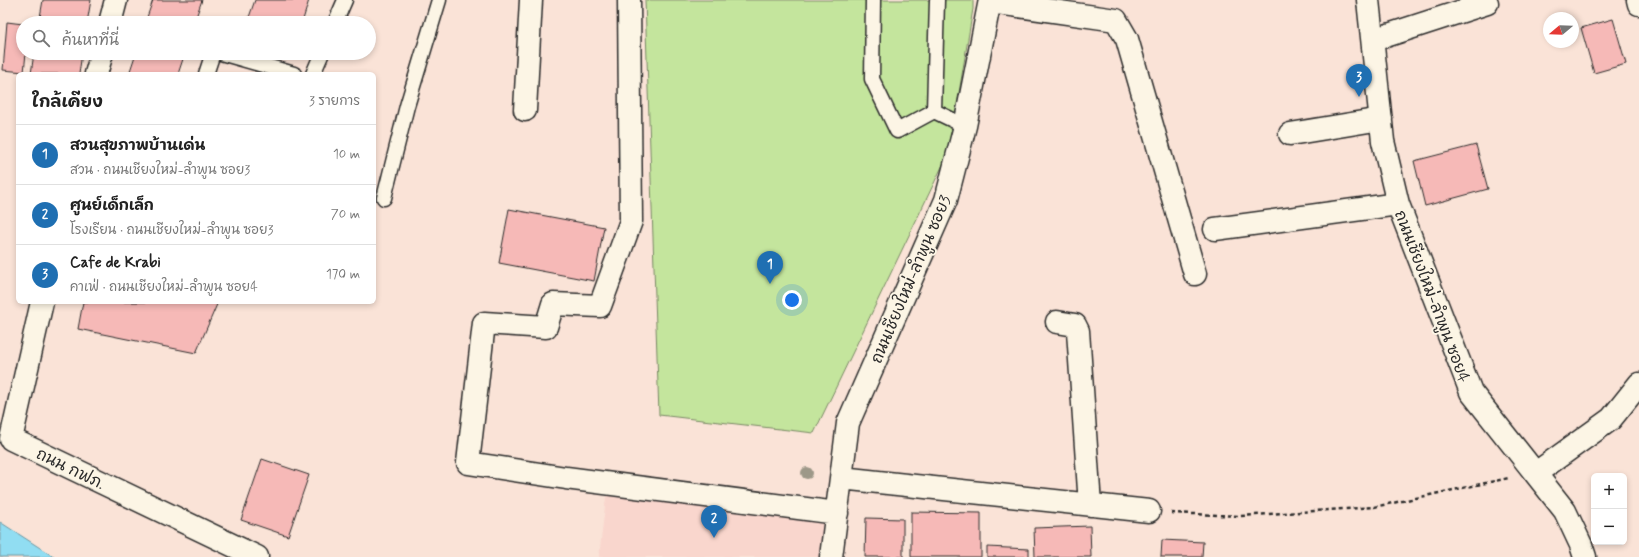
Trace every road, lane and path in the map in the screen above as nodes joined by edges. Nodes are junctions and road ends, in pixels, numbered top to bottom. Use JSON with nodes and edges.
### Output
{"nodes":[{"id":1,"x":116,"y":0,"type":"edge"},
{"id":2,"x":345,"y":0,"type":"edge"},
{"id":3,"x":439,"y":0,"type":"edge"},
{"id":4,"x":531,"y":0,"type":"edge"},
{"id":5,"x":629,"y":0,"type":"edge"},
{"id":6,"x":873,"y":0,"type":"edge"},
{"id":7,"x":937,"y":0,"type":"edge"},
{"id":8,"x":1368,"y":0,"type":"edge"},
{"id":9,"x":1638,"y":0,"type":"edge"},
{"id":10,"x":990,"y":1,"type":"edge"},
{"id":11,"x":1487,"y":3,"type":"dead end"},
{"id":12,"x":1639,"y":4,"type":"edge"},
{"id":13,"x":112,"y":16,"type":"edge"},
{"id":14,"x":338,"y":16,"type":"edge"},
{"id":15,"x":1373,"y":40,"type":"junction"},
{"id":16,"x":100,"y":60,"type":"edge"},
{"id":17,"x":211,"y":60,"type":"edge"},
{"id":18,"x":245,"y":60,"type":"edge"},
{"id":19,"x":319,"y":60,"type":"edge"},
{"id":20,"x":97,"y":72,"type":"edge"},
{"id":21,"x":207,"y":72,"type":"edge"},
{"id":22,"x":287,"y":72,"type":"edge"},
{"id":23,"x":314,"y":72,"type":"edge"},
{"id":24,"x":525,"y":110,"type":"dead end"},
{"id":25,"x":934,"y":111,"type":"junction"},
{"id":26,"x":1381,"y":119,"type":"junction"},
{"id":27,"x":965,"y":126,"type":"junction"},
{"id":28,"x":1290,"y":134,"type":"dead end"},
{"id":29,"x":384,"y":198,"type":"dead end"},
{"id":30,"x":1398,"y":204,"type":"junction"},
{"id":31,"x":1215,"y":229,"type":"dead end"},
{"id":32,"x":1195,"y":274,"type":"dead end"},
{"id":33,"x":42,"y":304,"type":"edge"},
{"id":34,"x":1057,"y":322,"type":"dead end"},
{"id":35,"x":1639,"y":384,"type":"edge"},
{"id":36,"x":1536,"y":473,"type":"junction"},
{"id":37,"x":841,"y":478,"type":"junction"},
{"id":38,"x":1090,"y":505,"type":"junction"},
{"id":39,"x":1149,"y":512,"type":"joint"},
{"id":40,"x":836,"y":513,"type":"junction"},
{"id":41,"x":257,"y":557,"type":"edge"},
{"id":42,"x":831,"y":557,"type":"edge"},
{"id":43,"x":1585,"y":557,"type":"edge"}],
"edges":[{"from":1,"to":13,"type":"street"},
{"from":2,"to":14,"type":"lane"},
{"from":3,"to":29,"type":"lane"},
{"from":4,"to":24,"type":"street"},
{"from":5,"to":40,"type":"street"},
{"from":6,"to":25,"type":"lane"},
{"from":7,"to":25,"type":"lane"},
{"from":8,"to":15,"type":"street","name":"ถนนเชียงใหม่-ลำพูน ซอย4"},
{"from":9,"to":12,"type":"street"},
{"from":10,"to":27,"type":"street","name":"ถนนเชียงใหม่-ลำพูน ซอย3"},
{"from":10,"to":32,"type":"street"},
{"from":11,"to":15,"type":"street"},
{"from":15,"to":26,"type":"street","name":"ถนนเชียงใหม่-ลำพูน ซอย4"},
{"from":16,"to":20,"type":"street"},
{"from":17,"to":21,"type":"lane"},
{"from":18,"to":22,"type":"lane"},
{"from":19,"to":23,"type":"lane"},
{"from":25,"to":27,"type":"lane"},
{"from":26,"to":28,"type":"street"},
{"from":26,"to":30,"type":"street","name":"ถนนเชียงใหม่-ลำพูน ซอย4"},
{"from":27,"to":37,"type":"street","name":"ถนนเชียงใหม่-ลำพูน ซอย3"},
{"from":30,"to":31,"type":"street"},
{"from":30,"to":36,"type":"street","name":"ถนนเชียงใหม่-ลำพูน ซอย4"},
{"from":33,"to":41,"type":"street","name":"ถนน กฟภ."},
{"from":34,"to":38,"type":"street"},
{"from":35,"to":36,"type":"street"},
{"from":36,"to":39,"type":"path"},
{"from":36,"to":43,"type":"street","name":"ถนนเชียงใหม่-ลำพูน ซอย4"},
{"from":37,"to":38,"type":"street"},
{"from":37,"to":40,"type":"street","name":"ถนนเชียงใหม่-ลำพูน ซอย3"},
{"from":38,"to":39,"type":"street"},
{"from":40,"to":42,"type":"street","name":"ถนนเชียงใหม่-ลำพูน ซอย3"}]}
